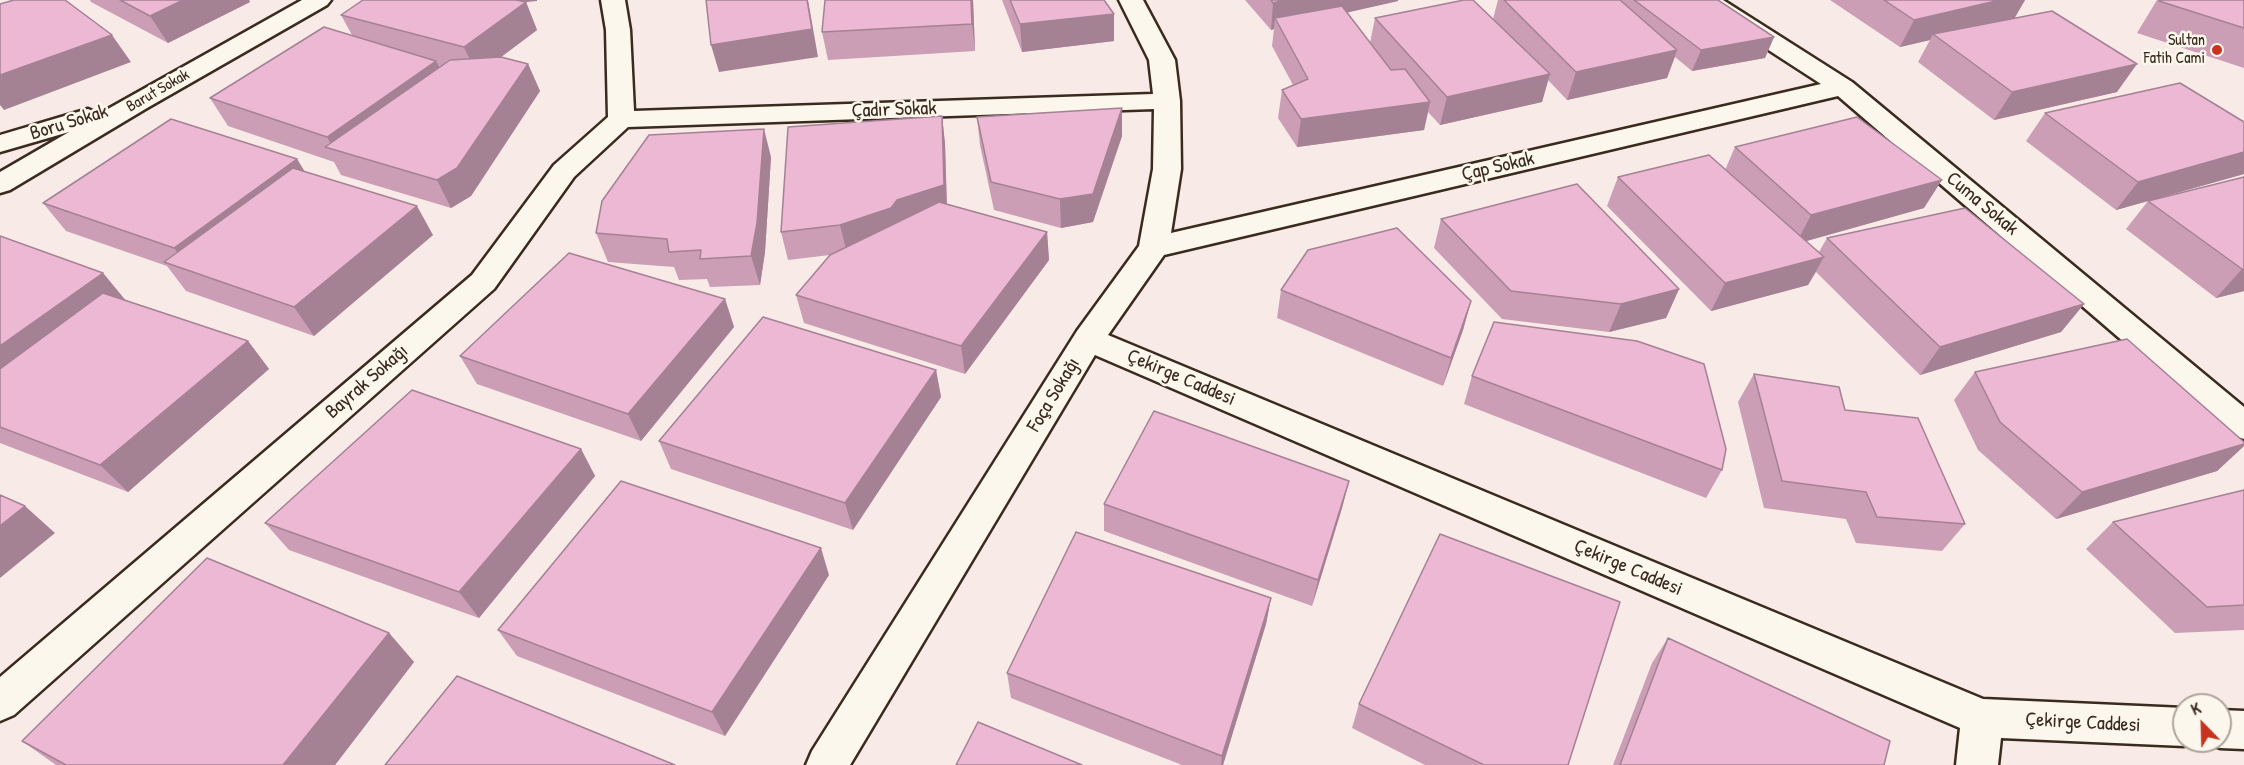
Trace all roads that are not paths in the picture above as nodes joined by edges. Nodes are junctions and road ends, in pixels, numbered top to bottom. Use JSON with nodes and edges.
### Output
{"nodes":[{"id":1,"x":319,"y":0,"type":"edge"},
{"id":2,"x":613,"y":0,"type":"edge"},
{"id":3,"x":1131,"y":0,"type":"edge"},
{"id":4,"x":1707,"y":0,"type":"edge"},
{"id":5,"x":1843,"y":87,"type":"junction"},
{"id":6,"x":1167,"y":101,"type":"junction"},
{"id":7,"x":138,"y":102,"type":"junction"},
{"id":8,"x":621,"y":118,"type":"junction"},
{"id":9,"x":0,"y":144,"type":"edge"},
{"id":10,"x":0,"y":184,"type":"edge"},
{"id":11,"x":1154,"y":247,"type":"junction"},
{"id":12,"x":1088,"y":339,"type":"junction"},
{"id":13,"x":2244,"y":426,"type":"edge"},
{"id":14,"x":0,"y":702,"type":"edge"},
{"id":15,"x":1982,"y":718,"type":"junction"},
{"id":16,"x":2172,"y":726,"type":"edge"},
{"id":17,"x":827,"y":765,"type":"edge"},
{"id":18,"x":1977,"y":765,"type":"edge"}],
"edges":[{"from":1,"to":7,"type":"street","name":"Barut Sokak"},
{"from":2,"to":8,"type":"street"},
{"from":3,"to":6,"type":"street","name":"Foça Sokağı"},
{"from":4,"to":5,"type":"street","name":"Cuma Sokak"},
{"from":5,"to":11,"type":"street","name":"Çap Sokak"},
{"from":5,"to":13,"type":"street","name":"Cuma Sokak"},
{"from":6,"to":8,"type":"street","name":"Çadır Sokak"},
{"from":6,"to":11,"type":"street","name":"Foça Sokağı"},
{"from":7,"to":9,"type":"street","name":"Boru Sokak"},
{"from":7,"to":10,"type":"street","name":"Barut Sokak"},
{"from":8,"to":14,"type":"street","name":"Bayrak Sokağı"},
{"from":11,"to":12,"type":"street","name":"Foça Sokağı"},
{"from":12,"to":15,"type":"street","name":"Çekirge Caddesi"},
{"from":12,"to":17,"type":"street","name":"Foça Sokağı"},
{"from":15,"to":16,"type":"street","name":"Çekirge Caddesi"},
{"from":15,"to":18,"type":"street"}]}
